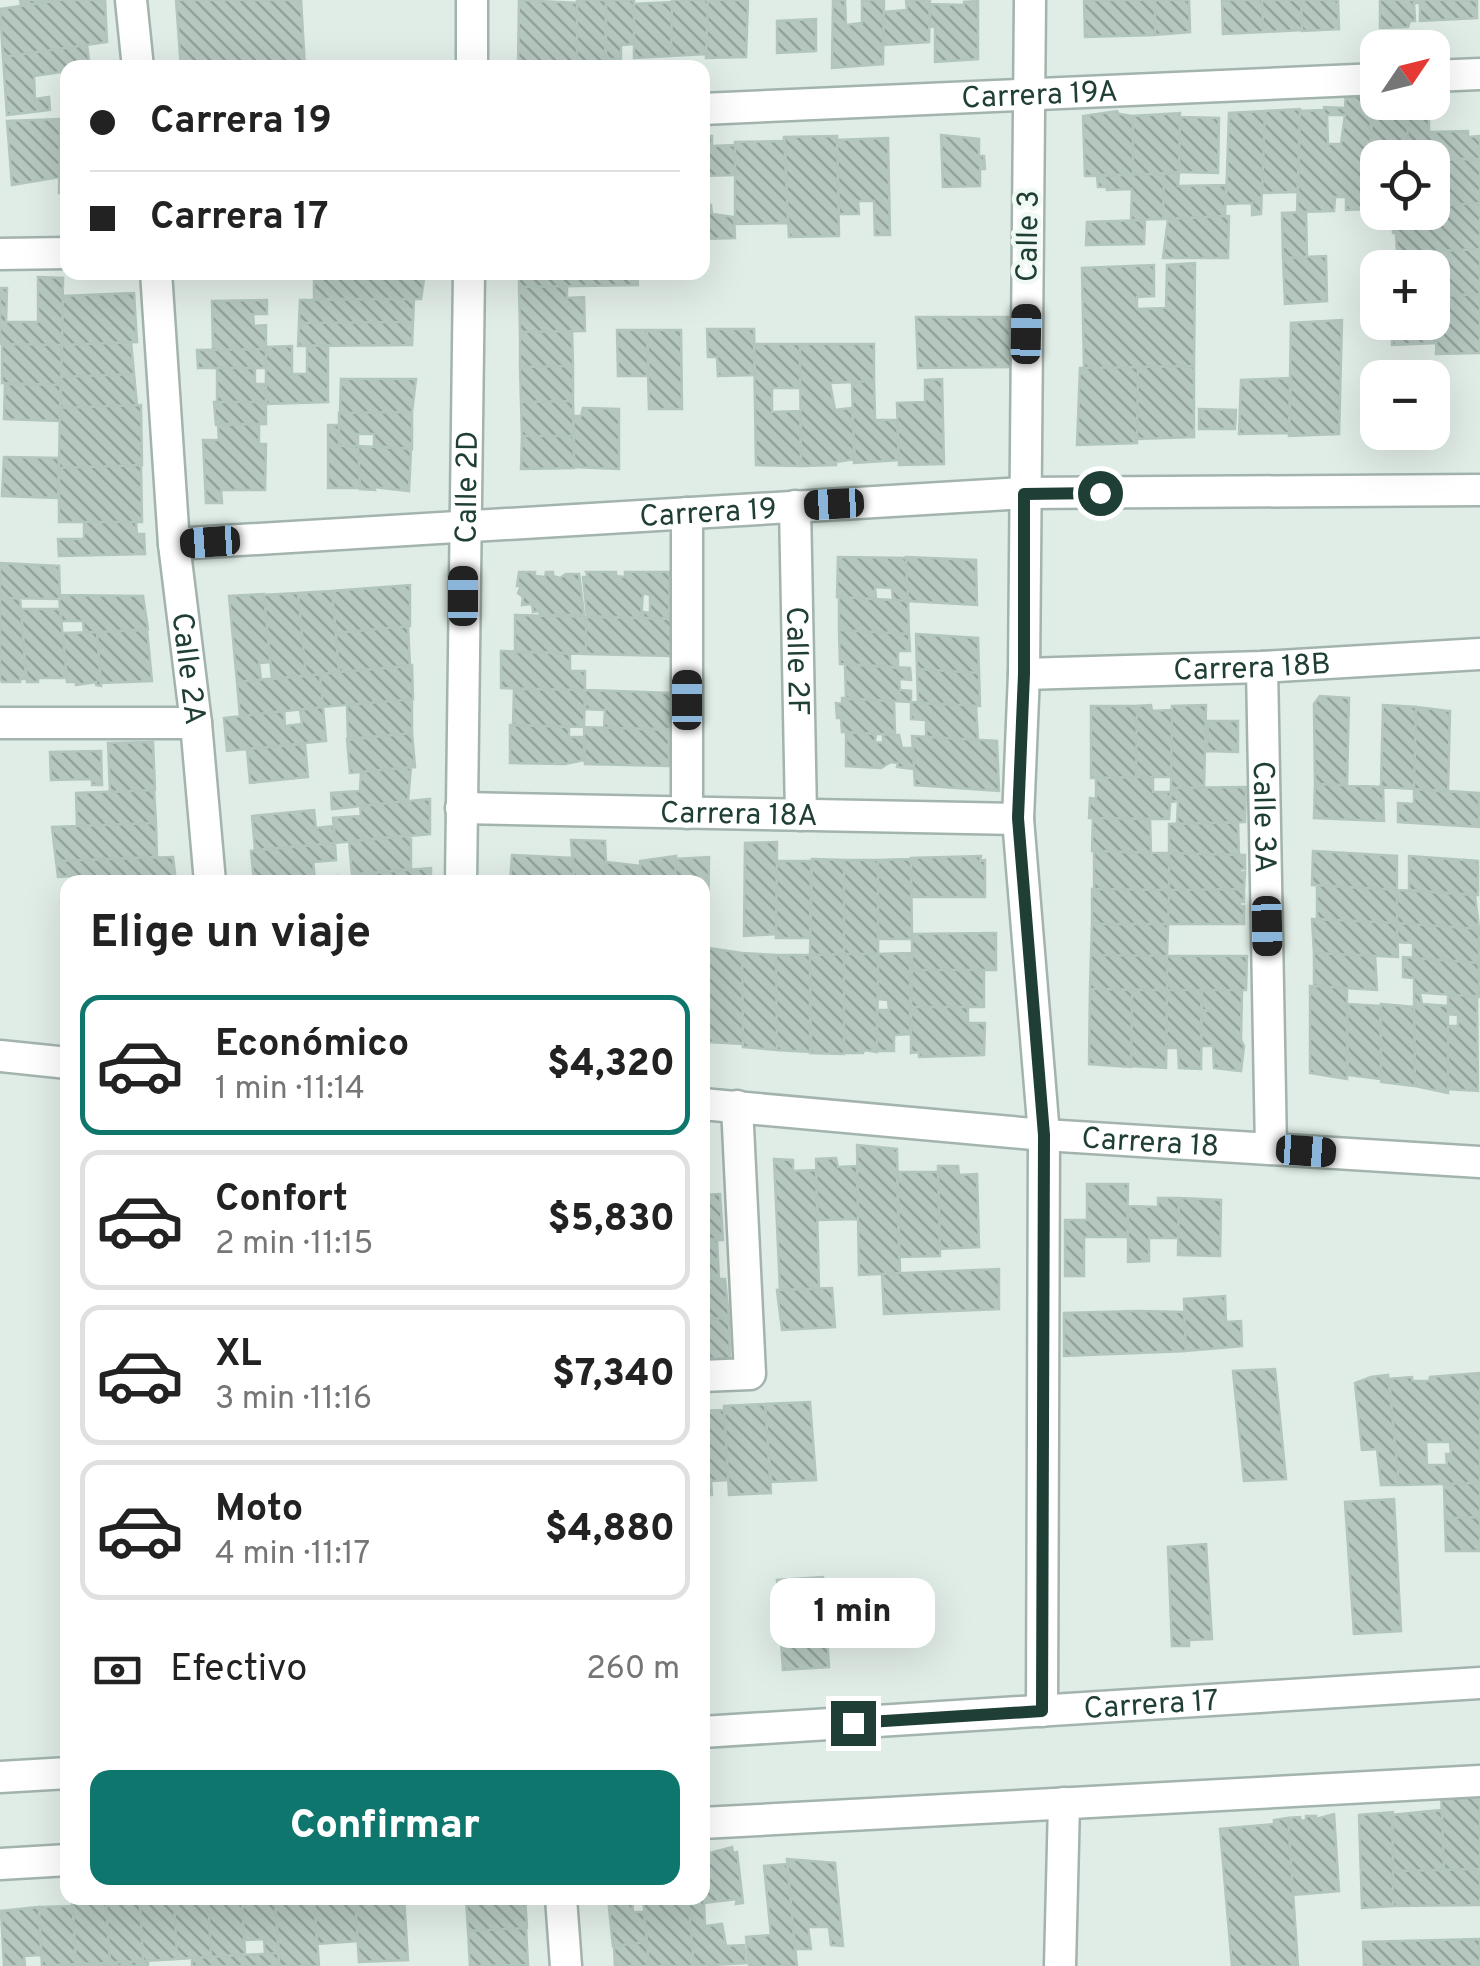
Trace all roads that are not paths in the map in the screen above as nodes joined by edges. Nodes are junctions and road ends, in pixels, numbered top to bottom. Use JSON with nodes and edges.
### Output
{"nodes":[{"id":1,"x":130,"y":0,"type":"edge"},
{"id":2,"x":472,"y":0,"type":"edge"},
{"id":3,"x":1030,"y":0,"type":"edge"},
{"id":4,"x":137,"y":60,"type":"edge"},
{"id":5,"x":472,"y":60,"type":"edge"},
{"id":6,"x":1480,"y":74,"type":"edge"},
{"id":7,"x":1450,"y":75,"type":"edge"},
{"id":8,"x":1360,"y":80,"type":"edge"},
{"id":9,"x":1029,"y":96,"type":"junction"},
{"id":10,"x":710,"y":109,"type":"edge"},
{"id":11,"x":60,"y":253,"type":"edge"},
{"id":12,"x":0,"y":254,"type":"edge"},
{"id":13,"x":157,"y":280,"type":"edge"},
{"id":14,"x":469,"y":280,"type":"edge"},
{"id":15,"x":1480,"y":490,"type":"edge"},
{"id":16,"x":1024,"y":494,"type":"junction"},
{"id":17,"x":795,"y":506,"type":"junction"},
{"id":18,"x":687,"y":513,"type":"junction"},
{"id":19,"x":464,"y":525,"type":"junction"},
{"id":20,"x":174,"y":544,"type":"junction"},
{"id":21,"x":1480,"y":654,"type":"edge"},
{"id":22,"x":1262,"y":666,"type":"junction"},
{"id":23,"x":1024,"y":674,"type":"junction"},
{"id":24,"x":0,"y":723,"type":"edge"},
{"id":25,"x":196,"y":723,"type":"junction"},
{"id":26,"x":461,"y":808,"type":"junction"},
{"id":27,"x":687,"y":813,"type":"junction"},
{"id":28,"x":801,"y":815,"type":"junction"},
{"id":29,"x":1018,"y":818,"type":"junction"},
{"id":30,"x":209,"y":875,"type":"edge"},
{"id":31,"x":461,"y":875,"type":"edge"},
{"id":32,"x":0,"y":1056,"type":"edge"},
{"id":33,"x":60,"y":1062,"type":"edge"},
{"id":34,"x":710,"y":1104,"type":"edge"},
{"id":35,"x":737,"y":1106,"type":"junction"},
{"id":36,"x":1044,"y":1135,"type":"junction"},
{"id":37,"x":1271,"y":1149,"type":"junction"},
{"id":38,"x":1480,"y":1162,"type":"edge"},
{"id":39,"x":710,"y":1376,"type":"edge"},
{"id":40,"x":1480,"y":1683,"type":"edge"},
{"id":41,"x":1042,"y":1711,"type":"junction"},
{"id":42,"x":710,"y":1732,"type":"edge"},
{"id":43,"x":60,"y":1773,"type":"edge"},
{"id":44,"x":0,"y":1777,"type":"edge"},
{"id":45,"x":1480,"y":1781,"type":"edge"},
{"id":46,"x":1064,"y":1803,"type":"junction"},
{"id":47,"x":710,"y":1822,"type":"edge"},
{"id":48,"x":60,"y":1860,"type":"edge"},
{"id":49,"x":0,"y":1864,"type":"edge"},
{"id":50,"x":562,"y":1905,"type":"edge"},
{"id":51,"x":566,"y":1966,"type":"edge"},
{"id":52,"x":1060,"y":1966,"type":"edge"}],
"edges":[{"from":1,"to":4,"type":"street"},
{"from":2,"to":5,"type":"street"},
{"from":3,"to":9,"type":"street","name":"Calle 3"},
{"from":6,"to":7,"type":"street"},
{"from":8,"to":9,"type":"street","name":"Carrera 19A"},
{"from":9,"to":10,"type":"street","name":"Carrera 19A"},
{"from":9,"to":16,"type":"street","name":"Calle 3"},
{"from":11,"to":12,"type":"street"},
{"from":13,"to":20,"type":"street","name":"Calle 2A"},
{"from":14,"to":19,"type":"street","name":"Calle 2D"},
{"from":15,"to":16,"type":"street","name":"Carrera 19"},
{"from":16,"to":17,"type":"street","name":"Carrera 19"},
{"from":16,"to":23,"type":"street","name":"Calle 3"},
{"from":17,"to":18,"type":"street","name":"Carrera 19"},
{"from":17,"to":28,"type":"street","name":"Calle 2F"},
{"from":18,"to":19,"type":"street","name":"Carrera 19"},
{"from":18,"to":27,"type":"street"},
{"from":19,"to":20,"type":"street","name":"Carrera 19"},
{"from":19,"to":26,"type":"street","name":"Calle 2D"},
{"from":20,"to":25,"type":"street","name":"Calle 2A"},
{"from":21,"to":22,"type":"street","name":"Carrera 18B"},
{"from":22,"to":23,"type":"street","name":"Carrera 18B"},
{"from":22,"to":37,"type":"street","name":"Calle 3A"},
{"from":23,"to":29,"type":"street","name":"Calle 3"},
{"from":24,"to":25,"type":"street"},
{"from":25,"to":30,"type":"street","name":"Calle 2A"},
{"from":26,"to":27,"type":"street","name":"Carrera 18A"},
{"from":26,"to":31,"type":"street","name":"Calle 2D"},
{"from":27,"to":28,"type":"street","name":"Carrera 18A"},
{"from":28,"to":29,"type":"street","name":"Carrera 18A"},
{"from":29,"to":36,"type":"street","name":"Calle 3"},
{"from":32,"to":33,"type":"street"},
{"from":34,"to":35,"type":"street","name":"Carrera 18"},
{"from":35,"to":36,"type":"street","name":"Carrera 18"},
{"from":35,"to":39,"type":"street"},
{"from":36,"to":37,"type":"street","name":"Carrera 18"},
{"from":36,"to":41,"type":"street","name":"Calle 3"},
{"from":37,"to":38,"type":"street","name":"Carrera 18"},
{"from":40,"to":41,"type":"street","name":"Carrera 17"},
{"from":41,"to":42,"type":"street","name":"Carrera 17"},
{"from":43,"to":44,"type":"street"},
{"from":45,"to":46,"type":"street"},
{"from":46,"to":47,"type":"street"},
{"from":46,"to":52,"type":"street"},
{"from":48,"to":49,"type":"street"},
{"from":50,"to":51,"type":"street"}]}
